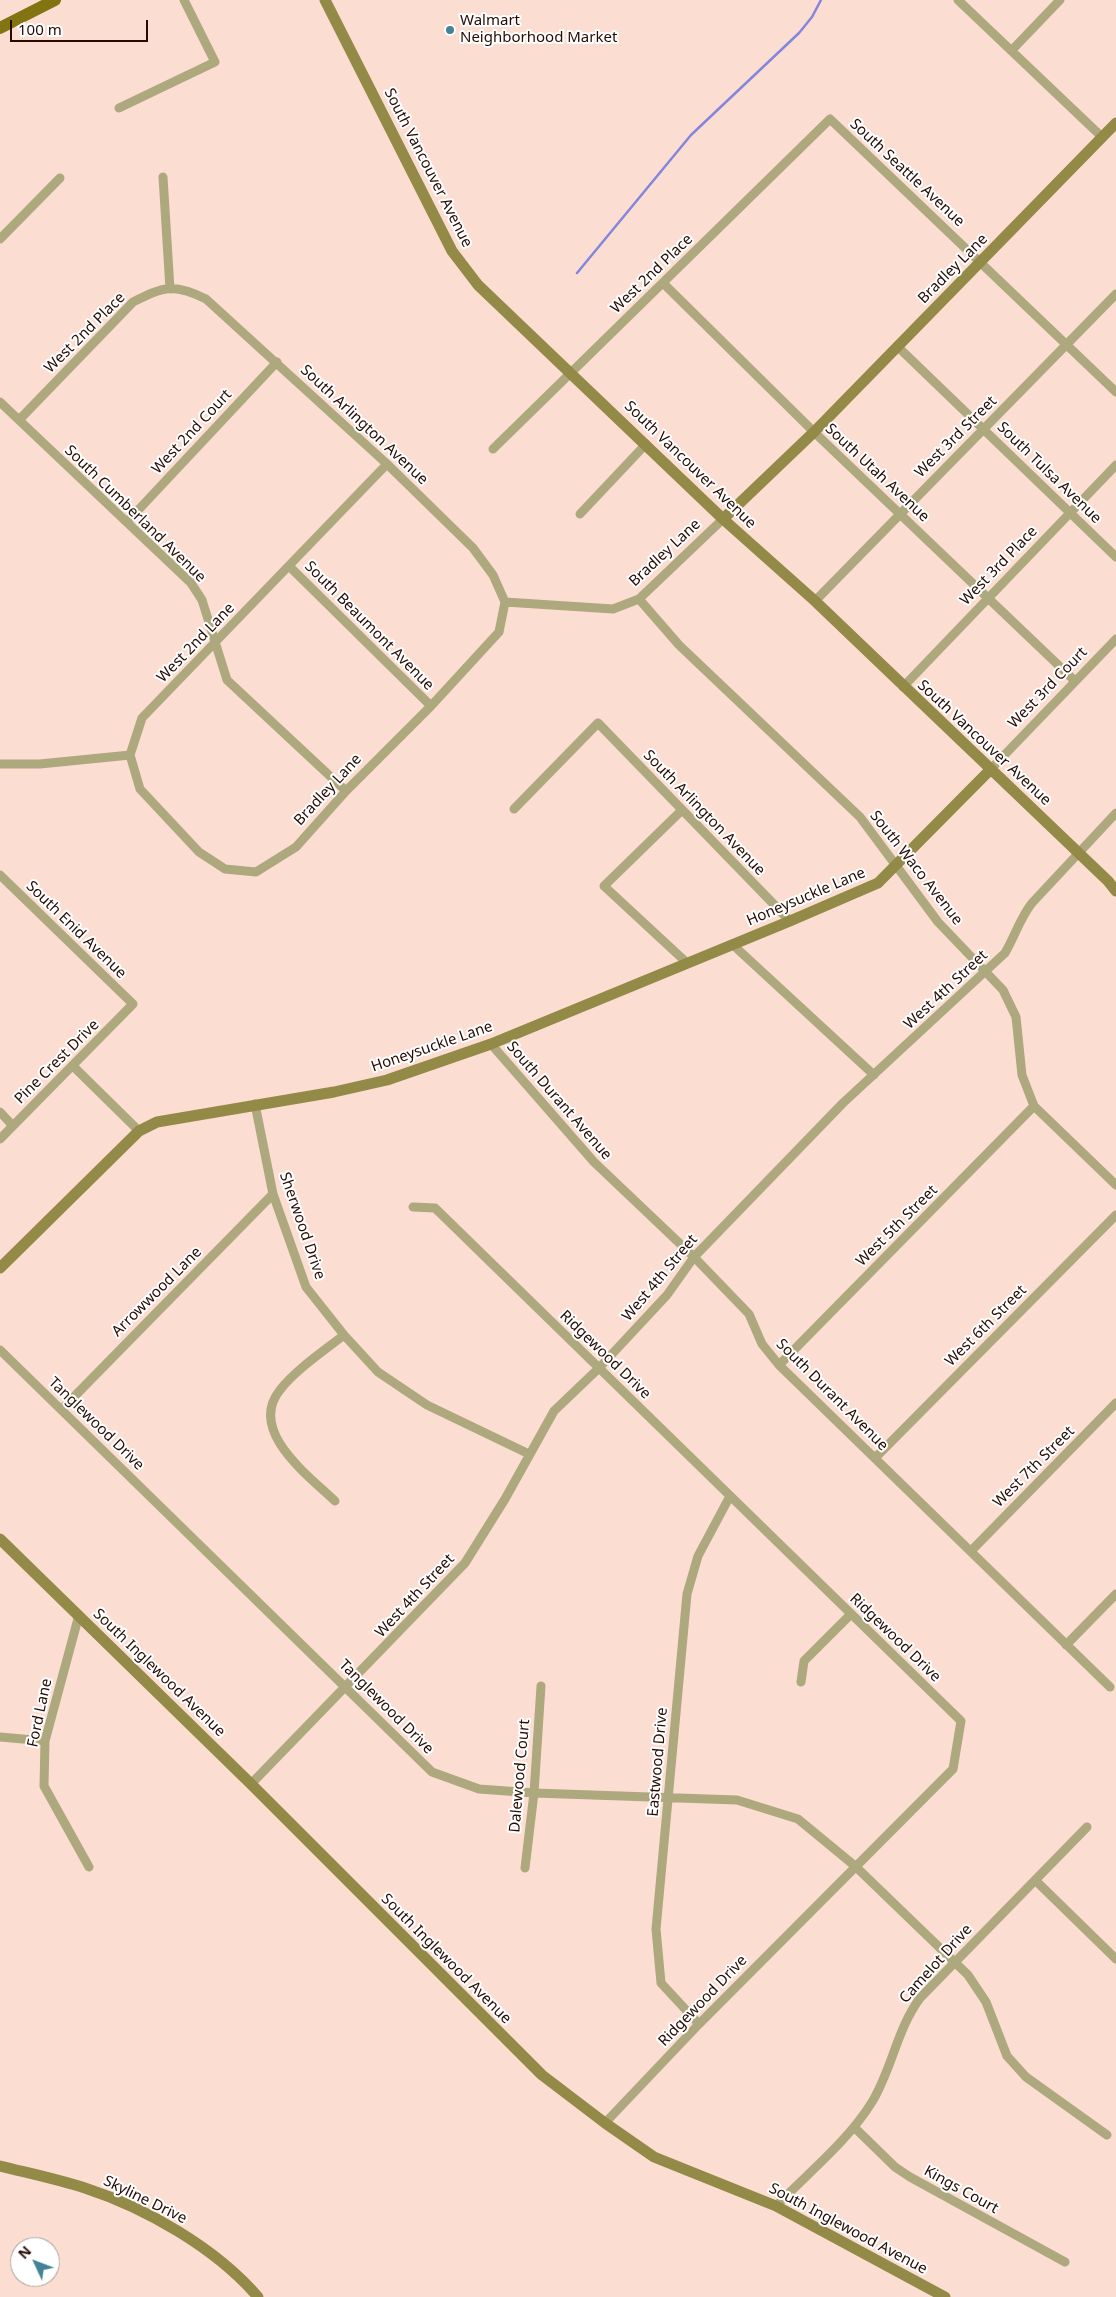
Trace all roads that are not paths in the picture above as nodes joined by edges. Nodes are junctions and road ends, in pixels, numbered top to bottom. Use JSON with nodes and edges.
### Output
{"nodes":[{"id":1,"x":55,"y":0,"type":"edge"},
{"id":2,"x":184,"y":0,"type":"edge"},
{"id":3,"x":325,"y":0,"type":"edge"},
{"id":4,"x":958,"y":0,"type":"edge"},
{"id":5,"x":1060,"y":0,"type":"edge"},
{"id":6,"x":0,"y":28,"type":"edge"},
{"id":7,"x":1012,"y":50,"type":"junction"},
{"id":8,"x":119,"y":108,"type":"dead end"},
{"id":9,"x":830,"y":119,"type":"joint"},
{"id":10,"x":1116,"y":123,"type":"edge"},
{"id":11,"x":1102,"y":137,"type":"junction"},
{"id":12,"x":163,"y":177,"type":"dead end"},
{"id":13,"x":60,"y":178,"type":"dead end"},
{"id":14,"x":0,"y":239,"type":"edge"},
{"id":15,"x":981,"y":262,"type":"junction"},
{"id":16,"x":662,"y":284,"type":"junction"},
{"id":17,"x":183,"y":288,"type":"joint"},
{"id":18,"x":170,"y":289,"type":"junction"},
{"id":19,"x":1116,"y":294,"type":"edge"},
{"id":20,"x":1066,"y":345,"type":"junction"},
{"id":21,"x":897,"y":346,"type":"junction"},
{"id":22,"x":277,"y":362,"type":"junction"},
{"id":23,"x":572,"y":373,"type":"junction"},
{"id":24,"x":1116,"y":392,"type":"edge"},
{"id":25,"x":0,"y":402,"type":"edge"},
{"id":26,"x":18,"y":420,"type":"junction"},
{"id":27,"x":984,"y":429,"type":"junction"},
{"id":28,"x":814,"y":432,"type":"junction"},
{"id":29,"x":646,"y":444,"type":"junction"},
{"id":30,"x":493,"y":449,"type":"dead end"},
{"id":31,"x":387,"y":464,"type":"junction"},
{"id":32,"x":1116,"y":465,"type":"edge"},
{"id":33,"x":900,"y":512,"type":"junction"},
{"id":34,"x":1069,"y":513,"type":"junction"},
{"id":35,"x":580,"y":514,"type":"dead end"},
{"id":36,"x":723,"y":519,"type":"junction"},
{"id":37,"x":127,"y":522,"type":"junction"},
{"id":38,"x":1116,"y":557,"type":"edge"},
{"id":39,"x":289,"y":566,"type":"junction"},
{"id":40,"x":988,"y":597,"type":"junction"},
{"id":41,"x":639,"y":599,"type":"junction"},
{"id":42,"x":815,"y":601,"type":"junction"},
{"id":43,"x":505,"y":602,"type":"junction"},
{"id":44,"x":1116,"y":639,"type":"edge"},
{"id":45,"x":216,"y":641,"type":"junction"},
{"id":46,"x":1075,"y":681,"type":"junction"},
{"id":47,"x":903,"y":686,"type":"junction"},
{"id":48,"x":431,"y":706,"type":"junction"},
{"id":49,"x":130,"y":755,"type":"junction"},
{"id":50,"x":0,"y":764,"type":"edge"},
{"id":51,"x":990,"y":770,"type":"junction"},
{"id":52,"x":346,"y":792,"type":"junction"},
{"id":53,"x":514,"y":809,"type":"dead end"},
{"id":54,"x":681,"y":811,"type":"junction"},
{"id":55,"x":1116,"y":813,"type":"edge"},
{"id":56,"x":1078,"y":852,"type":"junction"},
{"id":57,"x":897,"y":865,"type":"junction"},
{"id":58,"x":0,"y":876,"type":"edge"},
{"id":59,"x":1116,"y":890,"type":"edge"},
{"id":60,"x":790,"y":921,"type":"junction"},
{"id":61,"x":732,"y":944,"type":"junction"},
{"id":62,"x":686,"y":962,"type":"junction"},
{"id":63,"x":986,"y":971,"type":"junction"},
{"id":64,"x":133,"y":1004,"type":"joint"},
{"id":65,"x":491,"y":1044,"type":"junction"},
{"id":66,"x":74,"y":1066,"type":"junction"},
{"id":67,"x":874,"y":1075,"type":"junction"},
{"id":68,"x":255,"y":1104,"type":"junction"},
{"id":69,"x":1034,"y":1106,"type":"junction"},
{"id":70,"x":0,"y":1112,"type":"edge"},
{"id":71,"x":13,"y":1126,"type":"junction"},
{"id":72,"x":139,"y":1130,"type":"junction"},
{"id":73,"x":0,"y":1139,"type":"edge"},
{"id":74,"x":1116,"y":1185,"type":"edge"},
{"id":75,"x":273,"y":1194,"type":"junction"},
{"id":76,"x":413,"y":1208,"type":"dead end"},
{"id":77,"x":1116,"y":1215,"type":"edge"},
{"id":78,"x":694,"y":1257,"type":"junction"},
{"id":79,"x":0,"y":1268,"type":"edge"},
{"id":80,"x":344,"y":1335,"type":"junction"},
{"id":81,"x":0,"y":1350,"type":"edge"},
{"id":82,"x":779,"y":1365,"type":"junction"},
{"id":83,"x":599,"y":1368,"type":"junction"},
{"id":84,"x":1116,"y":1403,"type":"edge"},
{"id":85,"x":62,"y":1409,"type":"junction"},
{"id":86,"x":529,"y":1454,"type":"junction"},
{"id":87,"x":875,"y":1458,"type":"junction"},
{"id":88,"x":730,"y":1496,"type":"junction"},
{"id":89,"x":336,"y":1501,"type":"dead end"},
{"id":90,"x":0,"y":1539,"type":"edge"},
{"id":91,"x":971,"y":1551,"type":"junction"},
{"id":92,"x":1116,"y":1594,"type":"edge"},
{"id":93,"x":851,"y":1614,"type":"junction"},
{"id":94,"x":79,"y":1615,"type":"junction"},
{"id":95,"x":1066,"y":1645,"type":"junction"},
{"id":96,"x":801,"y":1682,"type":"dead end"},
{"id":97,"x":541,"y":1686,"type":"dead end"},
{"id":98,"x":1110,"y":1687,"type":"dead end"},
{"id":99,"x":346,"y":1688,"type":"junction"},
{"id":100,"x":0,"y":1737,"type":"edge"},
{"id":101,"x":45,"y":1741,"type":"junction"},
{"id":102,"x":251,"y":1784,"type":"junction"},
{"id":103,"x":534,"y":1793,"type":"junction"},
{"id":104,"x":669,"y":1798,"type":"junction"},
{"id":105,"x":1087,"y":1828,"type":"dead end"},
{"id":106,"x":856,"y":1866,"type":"junction"},
{"id":107,"x":89,"y":1867,"type":"dead end"},
{"id":108,"x":525,"y":1868,"type":"dead end"},
{"id":109,"x":1035,"y":1880,"type":"junction"},
{"id":110,"x":1116,"y":1960,"type":"edge"},
{"id":111,"x":955,"y":1962,"type":"junction"},
{"id":112,"x":698,"y":2024,"type":"junction"},
{"id":113,"x":604,"y":2123,"type":"junction"},
{"id":114,"x":854,"y":2127,"type":"junction"},
{"id":115,"x":1107,"y":2135,"type":"dead end"},
{"id":116,"x":0,"y":2166,"type":"edge"},
{"id":117,"x":776,"y":2206,"type":"junction"},
{"id":118,"x":1065,"y":2262,"type":"dead end"},
{"id":119,"x":258,"y":2297,"type":"edge"},
{"id":120,"x":945,"y":2297,"type":"edge"}],
"edges":[{"from":1,"to":6,"type":"main road"},
{"from":2,"to":8,"type":"street"},
{"from":3,"to":23,"type":"street","name":"South Vancouver Avenue"},
{"from":4,"to":7,"type":"street"},
{"from":5,"to":7,"type":"street"},
{"from":7,"to":11,"type":"street"},
{"from":9,"to":15,"type":"street","name":"South Seattle Avenue"},
{"from":9,"to":16,"type":"street","name":"West 2nd Place"},
{"from":10,"to":11,"type":"street","name":"Bradley Lane"},
{"from":11,"to":15,"type":"street","name":"Bradley Lane"},
{"from":12,"to":18,"type":"street"},
{"from":13,"to":14,"type":"street"},
{"from":15,"to":20,"type":"street","name":"South Seattle Avenue"},
{"from":15,"to":21,"type":"street","name":"Bradley Lane"},
{"from":16,"to":23,"type":"street","name":"West 2nd Place"},
{"from":16,"to":28,"type":"street","name":"South Utah Avenue"},
{"from":17,"to":18,"type":"street","name":"West 2nd Place"},
{"from":17,"to":22,"type":"street","name":"South Arlington Avenue"},
{"from":18,"to":26,"type":"street","name":"West 2nd Place"},
{"from":19,"to":20,"type":"street","name":"West 3rd Street"},
{"from":20,"to":24,"type":"street","name":"South Seattle Avenue"},
{"from":20,"to":27,"type":"street","name":"West 3rd Street"},
{"from":21,"to":27,"type":"street","name":"South Tulsa Avenue"},
{"from":21,"to":28,"type":"street","name":"Bradley Lane"},
{"from":22,"to":31,"type":"street","name":"South Arlington Avenue"},
{"from":22,"to":37,"type":"street","name":"West 2nd Court"},
{"from":23,"to":29,"type":"street","name":"South Vancouver Avenue"},
{"from":23,"to":30,"type":"street","name":"West 2nd Place"},
{"from":25,"to":26,"type":"street","name":"South Cumberland Avenue"},
{"from":26,"to":37,"type":"street","name":"South Cumberland Avenue"},
{"from":27,"to":33,"type":"street","name":"West 3rd Street"},
{"from":27,"to":34,"type":"street","name":"South Tulsa Avenue"},
{"from":28,"to":33,"type":"street","name":"South Utah Avenue"},
{"from":28,"to":36,"type":"street","name":"Bradley Lane"},
{"from":29,"to":35,"type":"street"},
{"from":29,"to":36,"type":"street","name":"South Vancouver Avenue"},
{"from":31,"to":39,"type":"street","name":"West 2nd Lane"},
{"from":31,"to":43,"type":"street","name":"South Arlington Avenue"},
{"from":32,"to":34,"type":"street","name":"West 3rd Place"},
{"from":33,"to":40,"type":"street","name":"South Utah Avenue"},
{"from":33,"to":42,"type":"street","name":"West 3rd Street"},
{"from":34,"to":38,"type":"street","name":"South Tulsa Avenue"},
{"from":34,"to":40,"type":"street","name":"West 3rd Place"},
{"from":36,"to":41,"type":"street","name":"Bradley Lane"},
{"from":36,"to":42,"type":"street","name":"South Vancouver Avenue"},
{"from":37,"to":45,"type":"street","name":"South Cumberland Avenue"},
{"from":39,"to":45,"type":"street","name":"West 2nd Lane"},
{"from":39,"to":48,"type":"street","name":"South Beaumont Avenue"},
{"from":40,"to":46,"type":"street","name":"South Utah Avenue"},
{"from":40,"to":47,"type":"street","name":"West 3rd Place"},
{"from":41,"to":43,"type":"street","name":"Bradley Lane"},
{"from":41,"to":57,"type":"street","name":"South Waco Avenue"},
{"from":42,"to":47,"type":"street","name":"South Vancouver Avenue"},
{"from":43,"to":48,"type":"street","name":"Bradley Lane"},
{"from":44,"to":46,"type":"street","name":"West 3rd Court"},
{"from":45,"to":49,"type":"street","name":"West 2nd Lane"},
{"from":45,"to":52,"type":"street","name":"South Cumberland Avenue"},
{"from":46,"to":51,"type":"street","name":"West 3rd Court"},
{"from":47,"to":51,"type":"street","name":"South Vancouver Avenue"},
{"from":48,"to":52,"type":"street","name":"Bradley Lane"},
{"from":49,"to":50,"type":"street"},
{"from":49,"to":52,"type":"street","name":"Bradley Lane"},
{"from":51,"to":56,"type":"street","name":"South Vancouver Avenue"},
{"from":51,"to":57,"type":"street","name":"West 3rd Court"},
{"from":53,"to":54,"type":"street","name":"South Arlington Avenue"},
{"from":54,"to":60,"type":"street","name":"South Arlington Avenue"},
{"from":54,"to":62,"type":"street"},
{"from":55,"to":56,"type":"street","name":"West 4th Street"},
{"from":56,"to":59,"type":"street","name":"South Vancouver Avenue"},
{"from":56,"to":63,"type":"street","name":"West 4th Street"},
{"from":57,"to":60,"type":"street","name":"Honeysuckle Lane"},
{"from":57,"to":63,"type":"street","name":"South Waco Avenue"},
{"from":58,"to":64,"type":"street","name":"South Enid Avenue"},
{"from":60,"to":61,"type":"street","name":"Honeysuckle Lane"},
{"from":61,"to":62,"type":"street","name":"Honeysuckle Lane"},
{"from":61,"to":67,"type":"street"},
{"from":62,"to":65,"type":"street","name":"Honeysuckle Lane"},
{"from":63,"to":67,"type":"street","name":"West 4th Street"},
{"from":63,"to":69,"type":"street","name":"South Waco Avenue"},
{"from":64,"to":66,"type":"street","name":"Pine Crest Drive"},
{"from":65,"to":68,"type":"street","name":"Honeysuckle Lane"},
{"from":65,"to":78,"type":"street","name":"South Durant Avenue"},
{"from":66,"to":71,"type":"street","name":"Pine Crest Drive"},
{"from":66,"to":72,"type":"street"},
{"from":67,"to":78,"type":"street","name":"West 4th Street"},
{"from":68,"to":72,"type":"street","name":"Honeysuckle Lane"},
{"from":68,"to":75,"type":"street","name":"Sherwood Drive"},
{"from":69,"to":74,"type":"street","name":"South Waco Avenue"},
{"from":69,"to":82,"type":"street","name":"West 5th Street"},
{"from":70,"to":71,"type":"street"},
{"from":71,"to":73,"type":"street","name":"Pine Crest Drive"},
{"from":72,"to":79,"type":"street","name":"Honeysuckle Lane"},
{"from":75,"to":80,"type":"street","name":"Sherwood Drive"},
{"from":75,"to":85,"type":"street","name":"Arrowwood Lane"},
{"from":76,"to":83,"type":"street","name":"Ridgewood Drive"},
{"from":77,"to":87,"type":"street","name":"West 6th Street"},
{"from":78,"to":82,"type":"street","name":"South Durant Avenue"},
{"from":78,"to":83,"type":"street","name":"West 4th Street"},
{"from":80,"to":86,"type":"street","name":"Sherwood Drive"},
{"from":80,"to":89,"type":"street"},
{"from":81,"to":85,"type":"street","name":"Tanglewood Drive"},
{"from":82,"to":87,"type":"street","name":"South Durant Avenue"},
{"from":83,"to":86,"type":"street","name":"West 4th Street"},
{"from":83,"to":88,"type":"street","name":"Ridgewood Drive"},
{"from":84,"to":91,"type":"street","name":"West 7th Street"},
{"from":85,"to":99,"type":"street","name":"Tanglewood Drive"},
{"from":86,"to":99,"type":"street","name":"West 4th Street"},
{"from":87,"to":91,"type":"street","name":"South Durant Avenue"},
{"from":88,"to":93,"type":"street","name":"Ridgewood Drive"},
{"from":88,"to":104,"type":"street","name":"Eastwood Drive"},
{"from":90,"to":94,"type":"street","name":"South Inglewood Avenue"},
{"from":91,"to":95,"type":"street","name":"South Durant Avenue"},
{"from":92,"to":95,"type":"street"},
{"from":93,"to":96,"type":"street"},
{"from":93,"to":106,"type":"street","name":"Ridgewood Drive"},
{"from":94,"to":101,"type":"street","name":"Ford Lane"},
{"from":94,"to":102,"type":"street","name":"South Inglewood Avenue"},
{"from":95,"to":98,"type":"street","name":"South Durant Avenue"},
{"from":97,"to":103,"type":"street","name":"Dalewood Court"},
{"from":99,"to":102,"type":"street","name":"West 4th Street"},
{"from":99,"to":103,"type":"street","name":"Tanglewood Drive"},
{"from":100,"to":101,"type":"street"},
{"from":101,"to":107,"type":"street","name":"Ford Lane"},
{"from":102,"to":113,"type":"street","name":"South Inglewood Avenue"},
{"from":103,"to":104,"type":"street","name":"Tanglewood Drive"},
{"from":103,"to":108,"type":"street","name":"Dalewood Court"},
{"from":104,"to":106,"type":"street","name":"Tanglewood Drive"},
{"from":104,"to":112,"type":"street","name":"Eastwood Drive"},
{"from":105,"to":109,"type":"street","name":"Camelot Drive"},
{"from":106,"to":111,"type":"street","name":"Tanglewood Drive"},
{"from":106,"to":112,"type":"street","name":"Ridgewood Drive"},
{"from":109,"to":110,"type":"street"},
{"from":109,"to":111,"type":"street","name":"Camelot Drive"},
{"from":111,"to":114,"type":"street","name":"Camelot Drive"},
{"from":111,"to":115,"type":"street","name":"Tanglewood Drive"},
{"from":112,"to":113,"type":"street","name":"Ridgewood Drive"},
{"from":113,"to":117,"type":"street","name":"South Inglewood Avenue"},
{"from":114,"to":117,"type":"street","name":"Camelot Drive"},
{"from":114,"to":118,"type":"street","name":"Kings Court"},
{"from":116,"to":119,"type":"street","name":"Skyline Drive"},
{"from":117,"to":120,"type":"street","name":"South Inglewood Avenue"}]}
